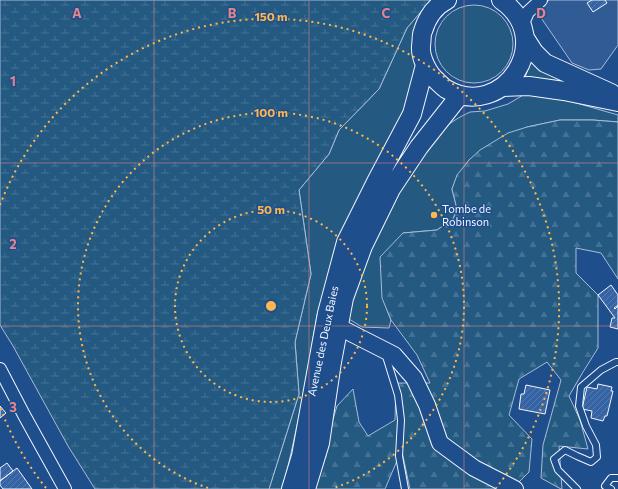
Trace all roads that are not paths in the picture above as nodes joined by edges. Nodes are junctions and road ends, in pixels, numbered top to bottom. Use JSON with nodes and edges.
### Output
{"nodes":[{"id":1,"x":500,"y":0,"type":"edge"},
{"id":2,"x":541,"y":0,"type":"edge"},
{"id":3,"x":443,"y":1,"type":"edge"},
{"id":4,"x":523,"y":32,"type":"junction"},
{"id":5,"x":425,"y":65,"type":"junction"},
{"id":6,"x":502,"y":88,"type":"junction"},
{"id":7,"x":460,"y":95,"type":"junction"},
{"id":8,"x":618,"y":97,"type":"edge"},
{"id":9,"x":618,"y":102,"type":"edge"},
{"id":10,"x":339,"y":327,"type":"junction"},
{"id":11,"x":384,"y":350,"type":"junction"},
{"id":12,"x":618,"y":362,"type":"edge"},
{"id":13,"x":0,"y":370,"type":"edge"},
{"id":14,"x":618,"y":478,"type":"edge"},
{"id":15,"x":66,"y":489,"type":"edge"},
{"id":16,"x":291,"y":489,"type":"edge"},
{"id":17,"x":306,"y":489,"type":"edge"},
{"id":18,"x":405,"y":489,"type":"edge"},
{"id":19,"x":515,"y":489,"type":"edge"},
{"id":20,"x":577,"y":489,"type":"edge"},
{"id":21,"x":611,"y":489,"type":"edge"}],
"edges":[{"from":1,"to":4,"type":"main road"},
{"from":2,"to":4,"type":"street"},
{"from":3,"to":5,"type":"main road"},
{"from":4,"to":6,"type":"main road"},
{"from":4,"to":8,"type":"main road"},
{"from":5,"to":7,"type":"main road"},
{"from":5,"to":16,"type":"main road","name":"Avenue des Deux Baies"},
{"from":6,"to":7,"type":"main road"},
{"from":6,"to":9,"type":"main road"},
{"from":7,"to":10,"type":"main road","name":"Avenue des Deux Baies"},
{"from":10,"to":11,"type":"street"},
{"from":10,"to":17,"type":"main road","name":"Avenue des Deux Baies"},
{"from":11,"to":18,"type":"lane"},
{"from":11,"to":19,"type":"street"},
{"from":12,"to":20,"type":"lane"},
{"from":13,"to":15,"type":"street"},
{"from":14,"to":21,"type":"lane"}]}
